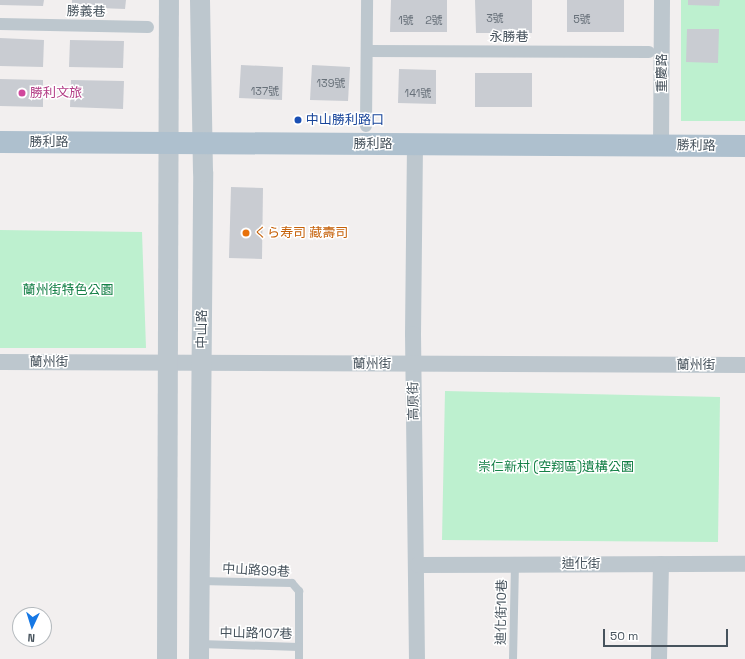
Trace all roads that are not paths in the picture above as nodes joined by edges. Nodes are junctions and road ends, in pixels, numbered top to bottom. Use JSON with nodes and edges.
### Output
{"nodes":[{"id":1,"x":169,"y":0,"type":"edge"},
{"id":2,"x":200,"y":0,"type":"edge"},
{"id":3,"x":367,"y":0,"type":"edge"},
{"id":4,"x":662,"y":0,"type":"edge"},
{"id":5,"x":0,"y":24,"type":"edge"},
{"id":6,"x":148,"y":27,"type":"dead end"},
{"id":7,"x":368,"y":51,"type":"junction"},
{"id":8,"x":650,"y":52,"type":"dead end"},
{"id":9,"x":366,"y":126,"type":"dead end"},
{"id":10,"x":0,"y":142,"type":"edge"},
{"id":11,"x":167,"y":143,"type":"junction"},
{"id":12,"x":203,"y":143,"type":"junction"},
{"id":13,"x":415,"y":144,"type":"junction"},
{"id":14,"x":661,"y":146,"type":"junction"},
{"id":15,"x":745,"y":146,"type":"edge"},
{"id":16,"x":0,"y":362,"type":"edge"},
{"id":17,"x":168,"y":363,"type":"junction"},
{"id":18,"x":202,"y":364,"type":"junction"},
{"id":19,"x":413,"y":364,"type":"junction"},
{"id":20,"x":745,"y":365,"type":"edge"},
{"id":21,"x":515,"y":564,"type":"junction"},
{"id":22,"x":661,"y":564,"type":"junction"},
{"id":23,"x":745,"y":564,"type":"edge"},
{"id":24,"x":418,"y":565,"type":"junction"},
{"id":25,"x":200,"y":581,"type":"junction"},
{"id":26,"x":299,"y":647,"type":"junction"},
{"id":27,"x":199,"y":652,"type":"edge"},
{"id":28,"x":166,"y":659,"type":"edge"},
{"id":29,"x":299,"y":659,"type":"edge"},
{"id":30,"x":417,"y":659,"type":"edge"},
{"id":31,"x":513,"y":659,"type":"edge"},
{"id":32,"x":659,"y":659,"type":"edge"}],
"edges":[{"from":1,"to":11,"type":"street"},
{"from":2,"to":12,"type":"street","name":"中山路"},
{"from":3,"to":7,"type":"street"},
{"from":4,"to":14,"type":"street","name":"重慶路"},
{"from":5,"to":6,"type":"street","name":"勝義巷"},
{"from":7,"to":8,"type":"street","name":"永勝巷"},
{"from":7,"to":9,"type":"street"},
{"from":10,"to":11,"type":"main road","name":"勝利路"},
{"from":11,"to":12,"type":"main road","name":"勝利路"},
{"from":11,"to":17,"type":"street"},
{"from":12,"to":13,"type":"main road","name":"勝利路"},
{"from":12,"to":18,"type":"street","name":"中山路"},
{"from":13,"to":14,"type":"main road","name":"勝利路"},
{"from":13,"to":19,"type":"street","name":"高原街"},
{"from":14,"to":15,"type":"main road","name":"勝利路"},
{"from":16,"to":17,"type":"street","name":"蘭州街"},
{"from":17,"to":18,"type":"street","name":"蘭州街"},
{"from":17,"to":28,"type":"street"},
{"from":18,"to":19,"type":"street","name":"蘭州街"},
{"from":18,"to":25,"type":"street","name":"中山路"},
{"from":19,"to":20,"type":"street","name":"蘭州街"},
{"from":19,"to":24,"type":"street","name":"高原街"},
{"from":21,"to":22,"type":"street","name":"迪化街"},
{"from":21,"to":24,"type":"street","name":"迪化街"},
{"from":21,"to":31,"type":"lane","name":"迪化街10巷"},
{"from":22,"to":23,"type":"street","name":"迪化街"},
{"from":22,"to":32,"type":"street"},
{"from":24,"to":30,"type":"street","name":"高原街"},
{"from":25,"to":26,"type":"lane","name":"中山路99巷"},
{"from":25,"to":27,"type":"street","name":"中山路"},
{"from":26,"to":27,"type":"lane","name":"中山路107巷"},
{"from":26,"to":29,"type":"lane","name":"中山路107巷"}]}
